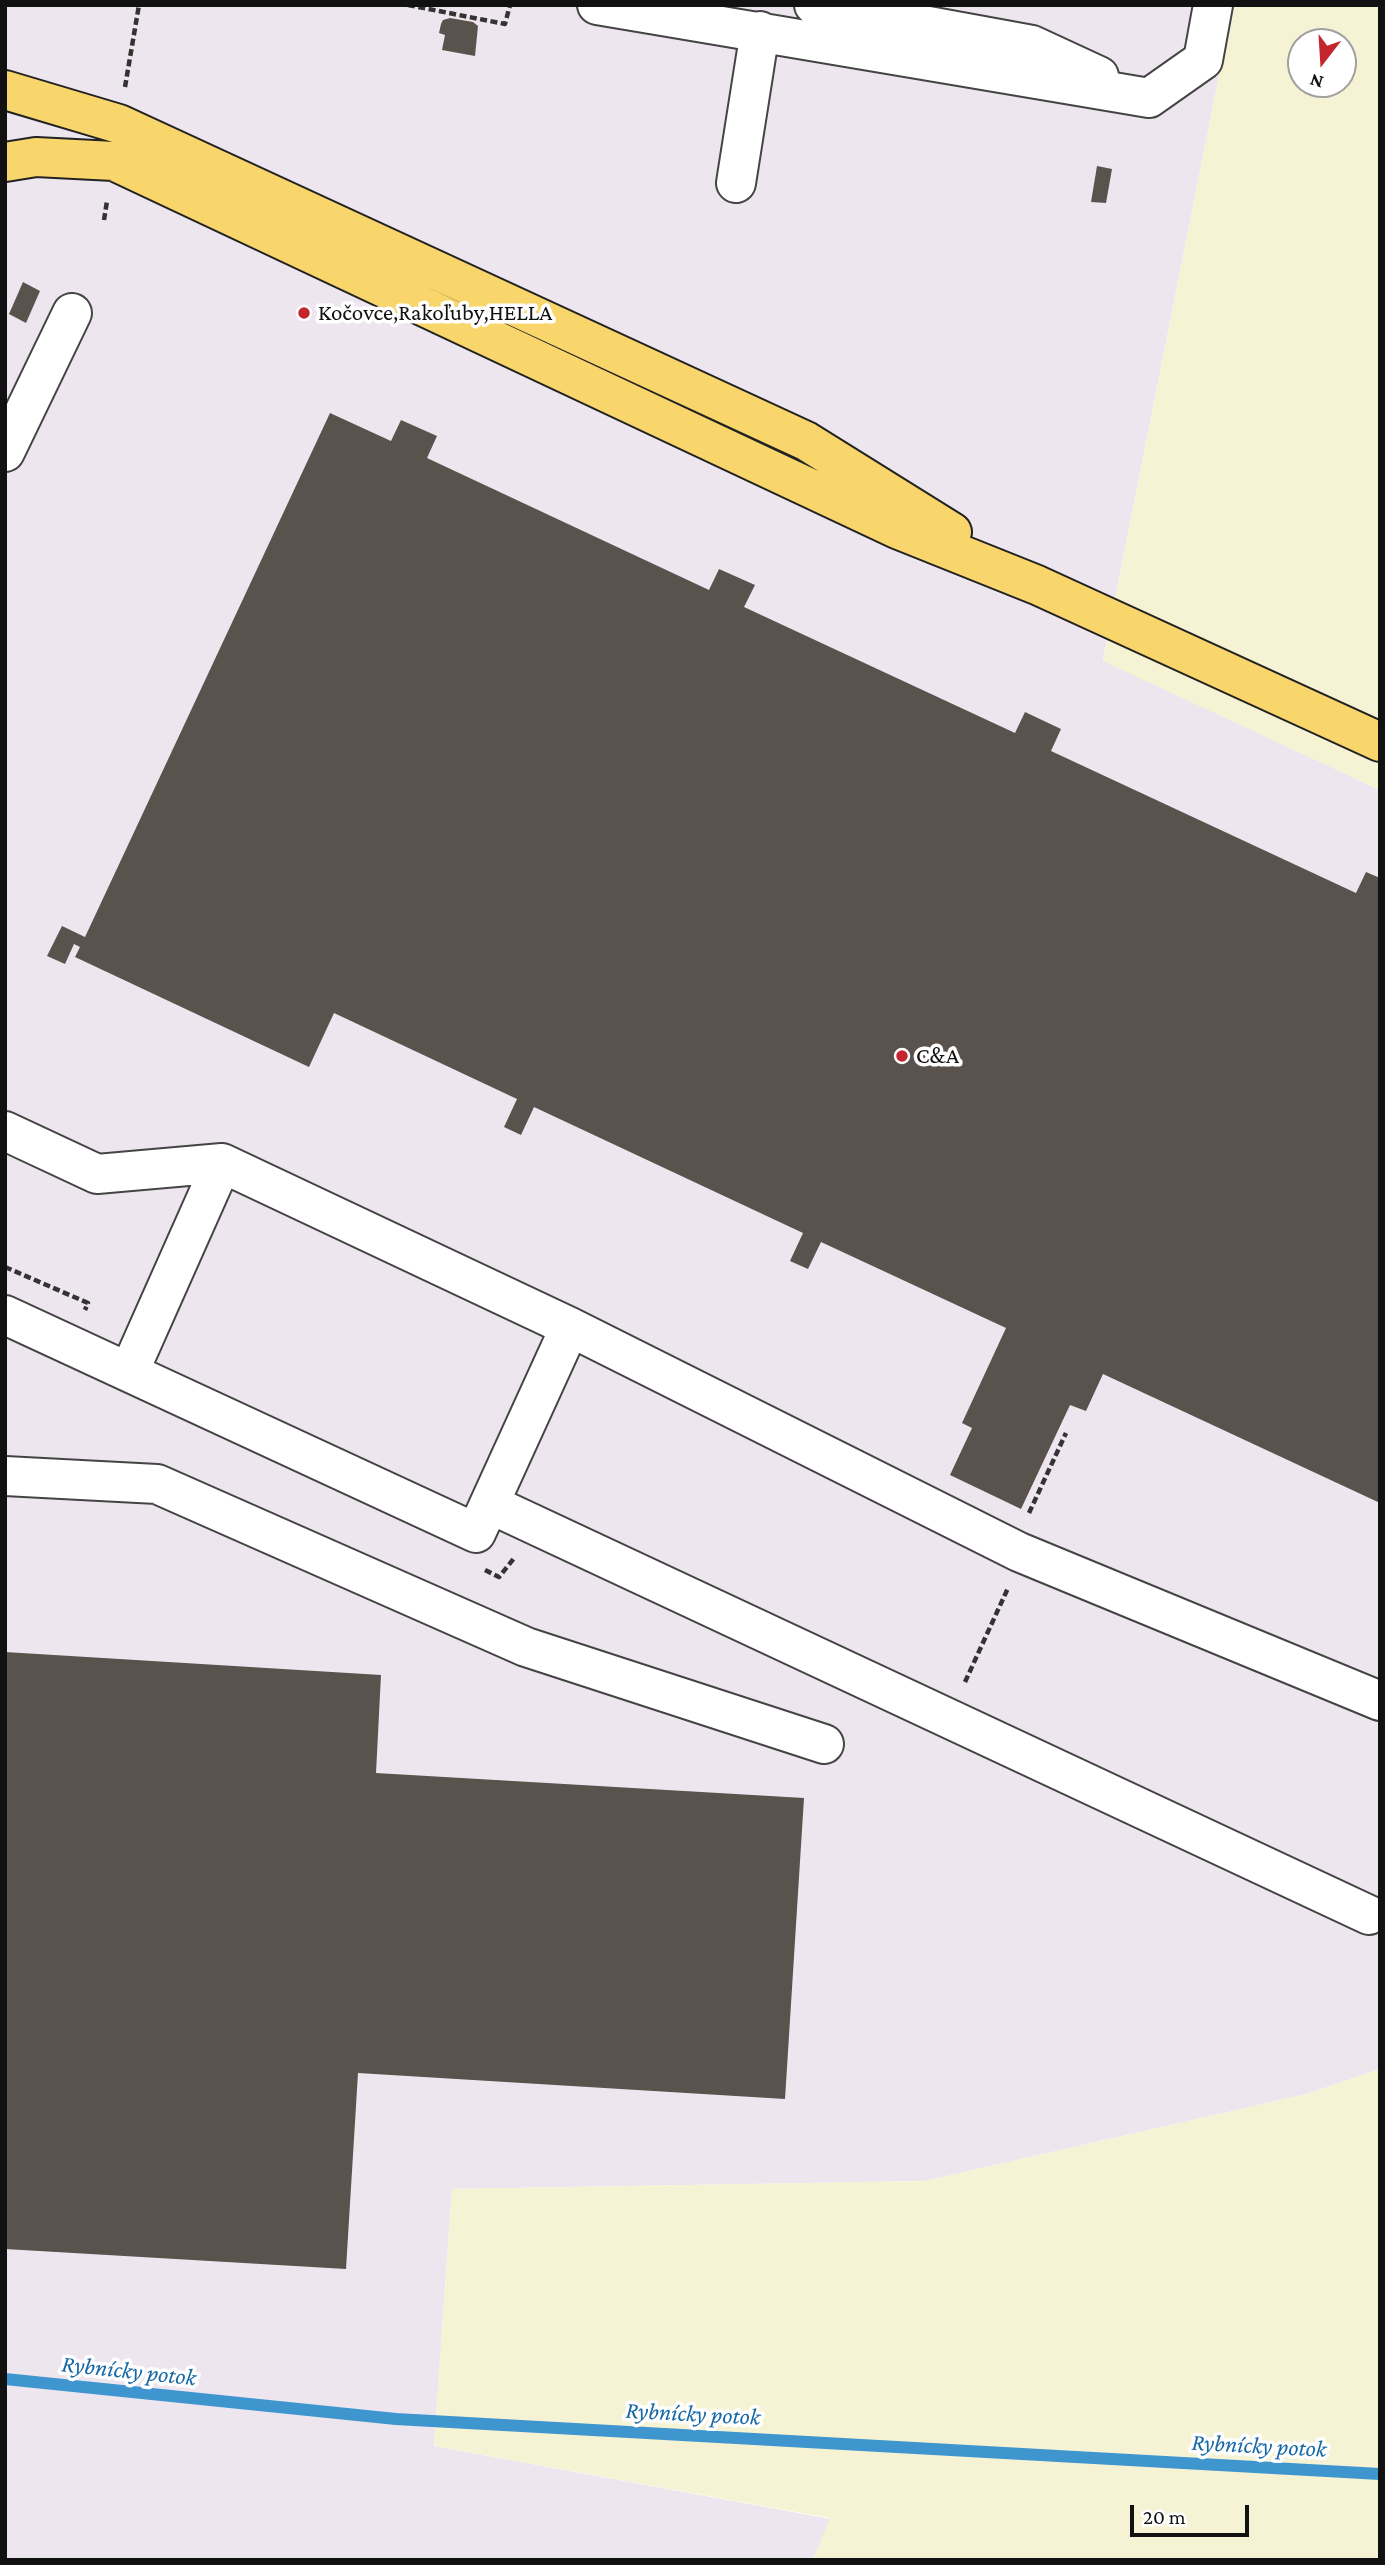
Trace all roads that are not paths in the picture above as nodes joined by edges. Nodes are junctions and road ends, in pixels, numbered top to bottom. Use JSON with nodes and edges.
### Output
{"nodes":[{"id":1,"x":597,"y":5,"type":"edge"},
{"id":2,"x":814,"y":5,"type":"edge"},
{"id":3,"x":1213,"y":5,"type":"edge"},
{"id":4,"x":760,"y":32,"type":"junction"},
{"id":5,"x":5,"y":90,"type":"edge"},
{"id":6,"x":1149,"y":98,"type":"junction"},
{"id":7,"x":5,"y":162,"type":"edge"},
{"id":8,"x":736,"y":183,"type":"dead end"},
{"id":9,"x":72,"y":313,"type":"dead end"},
{"id":10,"x":5,"y":452,"type":"edge"},
{"id":11,"x":1037,"y":585,"type":"junction"},
{"id":12,"x":1380,"y":743,"type":"edge"},
{"id":13,"x":5,"y":1131,"type":"edge"},
{"id":14,"x":222,"y":1163,"type":"junction"},
{"id":15,"x":5,"y":1315,"type":"edge"},
{"id":16,"x":570,"y":1326,"type":"junction"},
{"id":17,"x":129,"y":1372,"type":"junction"},
{"id":18,"x":5,"y":1476,"type":"edge"},
{"id":19,"x":489,"y":1504,"type":"junction"},
{"id":20,"x":1380,"y":1701,"type":"edge"},
{"id":21,"x":824,"y":1744,"type":"dead end"},
{"id":22,"x":1369,"y":1915,"type":"dead end"}],
"edges":[{"from":1,"to":4,"type":"lane"},
{"from":2,"to":6,"type":"lane"},
{"from":3,"to":6,"type":"lane"},
{"from":4,"to":6,"type":"lane"},
{"from":4,"to":8,"type":"lane"},
{"from":5,"to":11,"type":"main road"},
{"from":7,"to":11,"type":"main road"},
{"from":9,"to":10,"type":"lane"},
{"from":11,"to":12,"type":"main road"},
{"from":13,"to":14,"type":"lane"},
{"from":14,"to":16,"type":"lane"},
{"from":14,"to":17,"type":"lane"},
{"from":15,"to":17,"type":"lane"},
{"from":16,"to":19,"type":"lane"},
{"from":16,"to":20,"type":"lane"},
{"from":17,"to":19,"type":"lane"},
{"from":18,"to":21,"type":"lane"},
{"from":19,"to":22,"type":"lane"}]}
